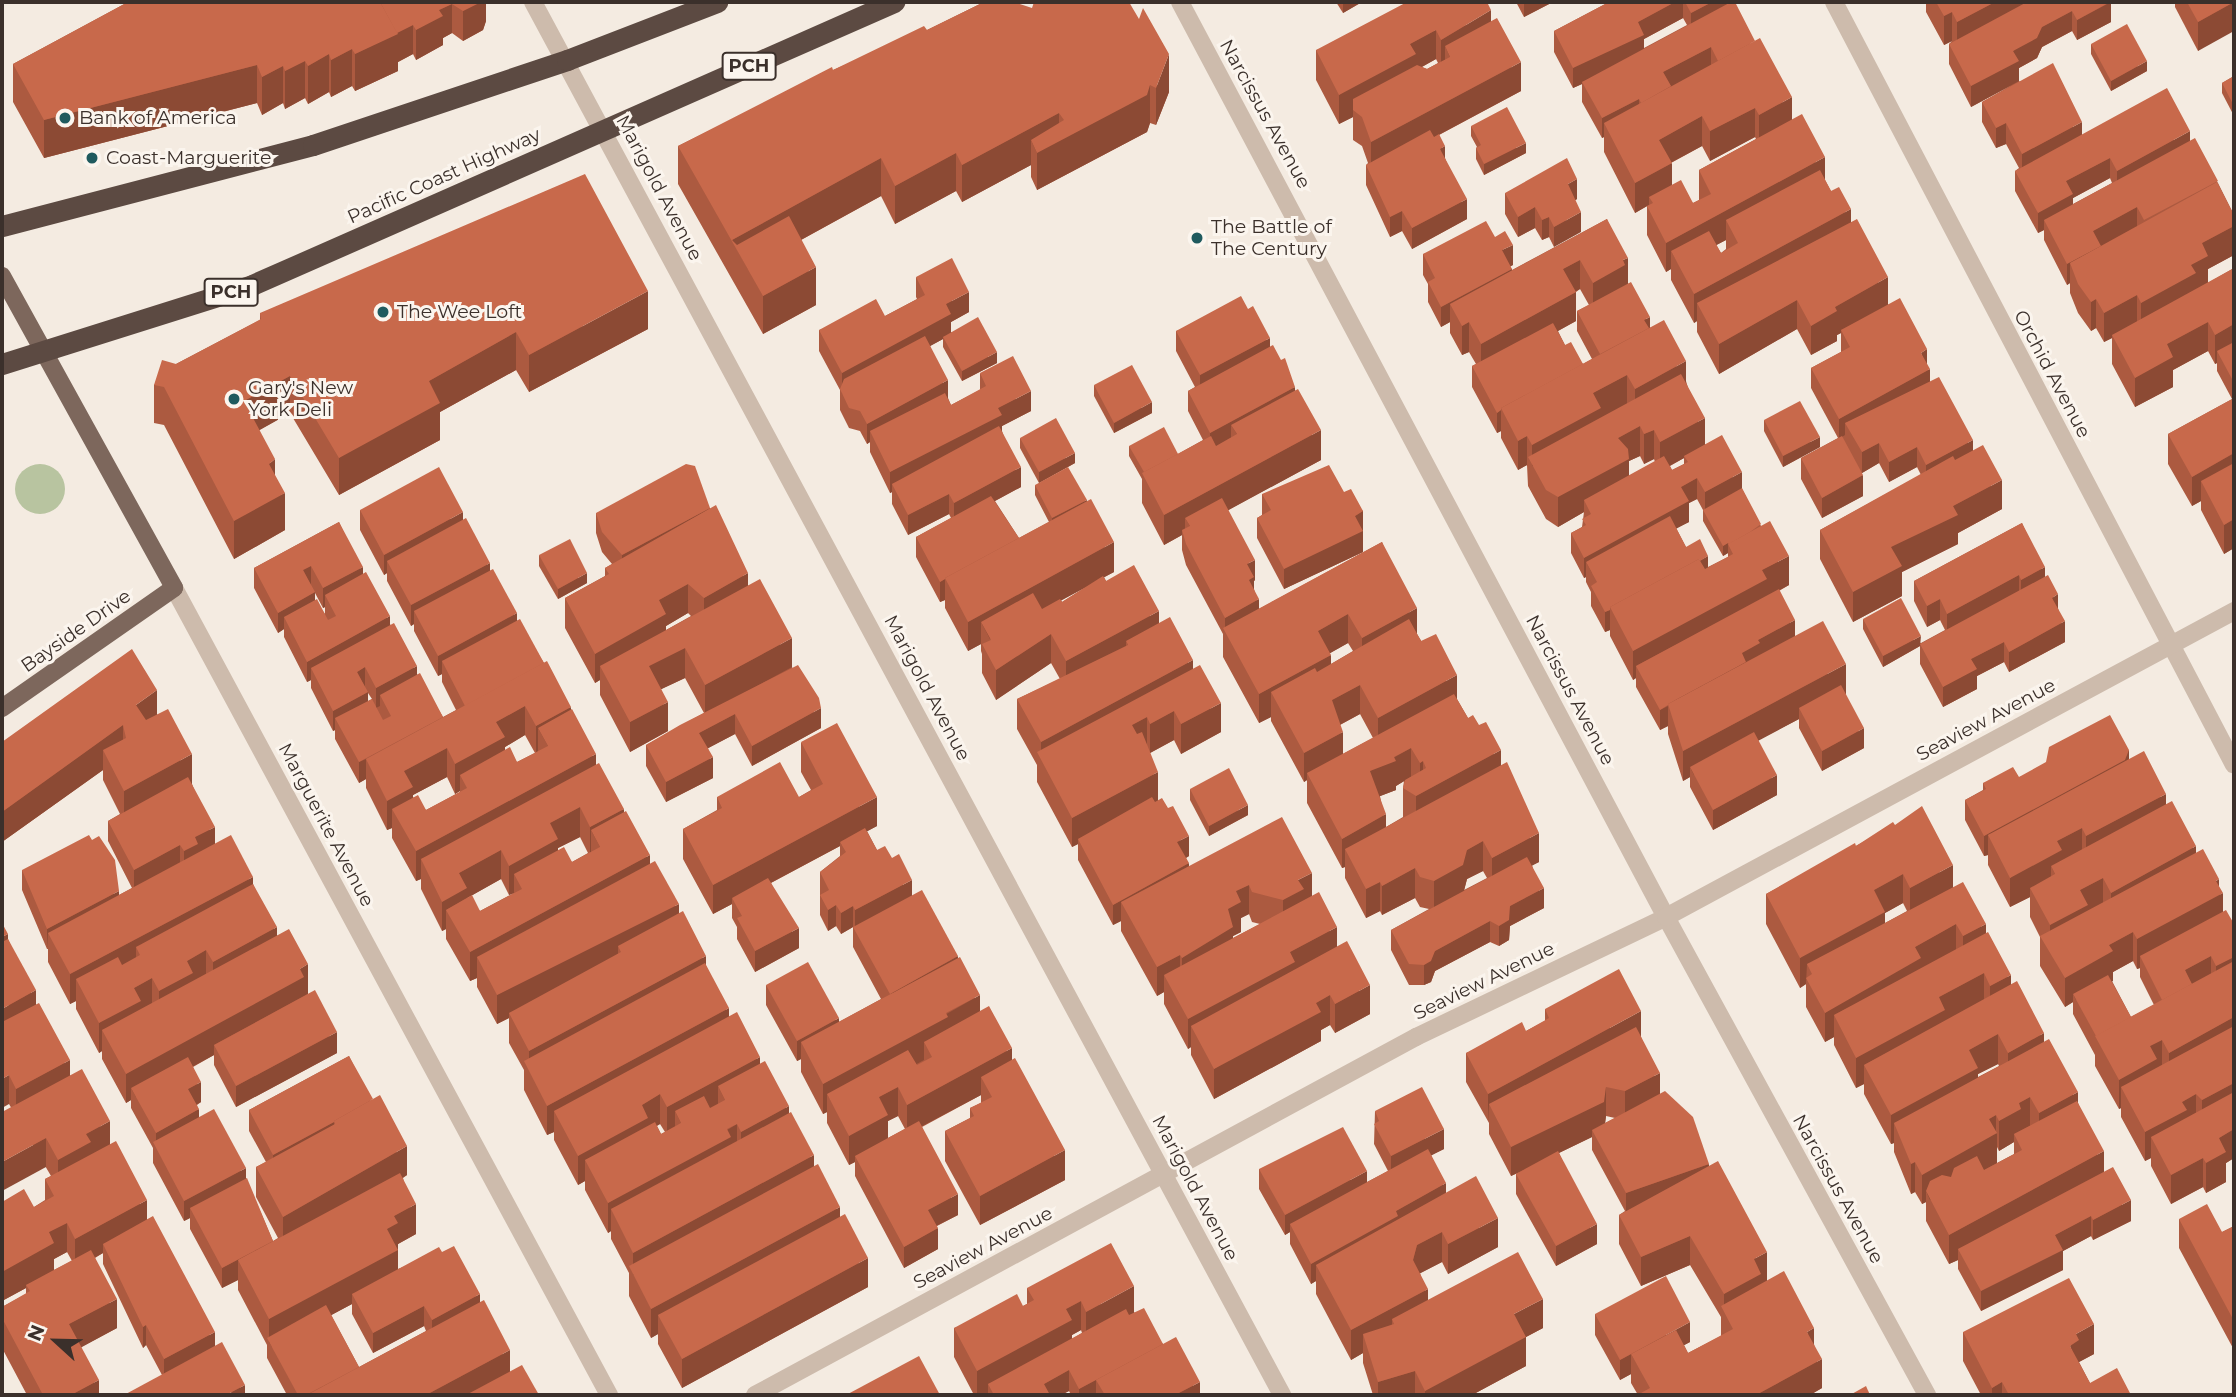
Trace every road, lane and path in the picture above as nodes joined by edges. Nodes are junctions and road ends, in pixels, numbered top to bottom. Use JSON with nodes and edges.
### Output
{"nodes":[{"id":1,"x":533,"y":2,"type":"edge"},
{"id":2,"x":717,"y":2,"type":"edge"},
{"id":3,"x":894,"y":2,"type":"edge"},
{"id":4,"x":1180,"y":2,"type":"edge"},
{"id":5,"x":1834,"y":2,"type":"edge"},
{"id":6,"x":567,"y":60,"type":"junction"},
{"id":7,"x":605,"y":130,"type":"junction"},
{"id":8,"x":2,"y":226,"type":"edge"},
{"id":9,"x":2,"y":276,"type":"edge"},
{"id":10,"x":44,"y":354,"type":"junction"},
{"id":11,"x":2,"y":364,"type":"edge"},
{"id":12,"x":174,"y":588,"type":"junction"},
{"id":13,"x":2234,"y":611,"type":"edge"},
{"id":14,"x":2171,"y":647,"type":"junction"},
{"id":15,"x":2,"y":708,"type":"edge"},
{"id":16,"x":2234,"y":765,"type":"edge"},
{"id":17,"x":1666,"y":917,"type":"junction"},
{"id":18,"x":1165,"y":1177,"type":"junction"},
{"id":19,"x":609,"y":1395,"type":"edge"},
{"id":20,"x":755,"y":1395,"type":"edge"},
{"id":21,"x":1282,"y":1395,"type":"edge"},
{"id":22,"x":1927,"y":1395,"type":"edge"}],
"edges":[{"from":1,"to":6,"type":"street","name":"Marigold Avenue"},
{"from":2,"to":6,"type":"highway"},
{"from":3,"to":7,"type":"highway","name":"Pacific Coast Highway","number":"PCH"},
{"from":4,"to":17,"type":"street","name":"Narcissus Avenue"},
{"from":5,"to":14,"type":"street","name":"Orchid Avenue"},
{"from":6,"to":7,"type":"street","name":"Marigold Avenue"},
{"from":6,"to":8,"type":"highway"},
{"from":7,"to":10,"type":"highway","name":"Pacific Coast Highway","number":"PCH"},
{"from":7,"to":18,"type":"street","name":"Marigold Avenue"},
{"from":9,"to":10,"type":"main road","name":"Marguerite Avenue"},
{"from":10,"to":11,"type":"highway","name":"Pacific Coast Highway","number":"PCH"},
{"from":10,"to":12,"type":"main road","name":"Marguerite Avenue"},
{"from":12,"to":15,"type":"main road","name":"Bayside Drive"},
{"from":12,"to":19,"type":"street","name":"Marguerite Avenue"},
{"from":13,"to":14,"type":"street","name":"Seaview Avenue"},
{"from":14,"to":16,"type":"street","name":"Orchid Avenue"},
{"from":14,"to":17,"type":"street","name":"Seaview Avenue"},
{"from":17,"to":18,"type":"street","name":"Seaview Avenue"},
{"from":17,"to":22,"type":"street","name":"Narcissus Avenue"},
{"from":18,"to":20,"type":"street","name":"Seaview Avenue"},
{"from":18,"to":21,"type":"street","name":"Marigold Avenue"}]}
